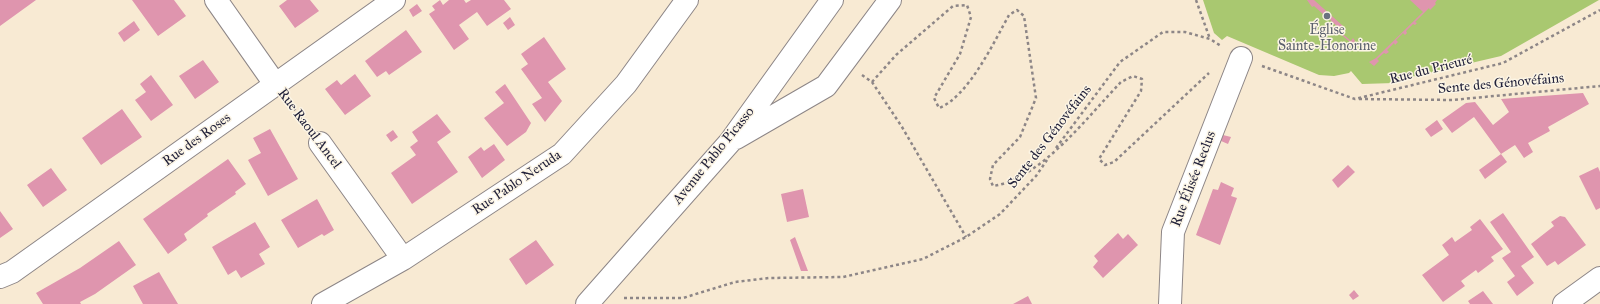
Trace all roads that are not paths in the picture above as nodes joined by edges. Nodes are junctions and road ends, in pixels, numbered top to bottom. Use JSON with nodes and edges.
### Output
{"nodes":[{"id":1,"x":216,"y":0,"type":"edge"},
{"id":2,"x":394,"y":0,"type":"edge"},
{"id":3,"x":687,"y":0,"type":"edge"},
{"id":4,"x":832,"y":0,"type":"edge"},
{"id":5,"x":890,"y":0,"type":"edge"},
{"id":6,"x":1250,"y":61,"type":"road end"},
{"id":7,"x":275,"y":84,"type":"junction"},
{"id":8,"x":730,"y":142,"type":"junction"},
{"id":9,"x":320,"y":143,"type":"road end"},
{"id":10,"x":403,"y":258,"type":"junction"},
{"id":11,"x":0,"y":277,"type":"edge"},
{"id":12,"x":1600,"y":278,"type":"edge"},
{"id":13,"x":590,"y":301,"type":"edge"},
{"id":14,"x":323,"y":304,"type":"edge"},
{"id":15,"x":1170,"y":304,"type":"edge"},
{"id":16,"x":1564,"y":304,"type":"edge"}],
"edges":[{"from":1,"to":7,"type":"street","name":"Rue Raoul Ancel"},
{"from":2,"to":7,"type":"street","name":"Rue des Roses"},
{"from":3,"to":10,"type":"street","name":"Rue Pablo Neruda"},
{"from":4,"to":8,"type":"street","name":"Avenue Pablo Picasso"},
{"from":5,"to":8,"type":"street"},
{"from":6,"to":15,"type":"street","name":"Rue Élisée Reclus"},
{"from":7,"to":11,"type":"street","name":"Rue des Roses"},
{"from":8,"to":13,"type":"street","name":"Avenue Pablo Picasso"},
{"from":9,"to":10,"type":"street","name":"Rue Raoul Ancel"},
{"from":10,"to":14,"type":"street","name":"Rue Pablo Neruda"},
{"from":12,"to":16,"type":"street"}]}
